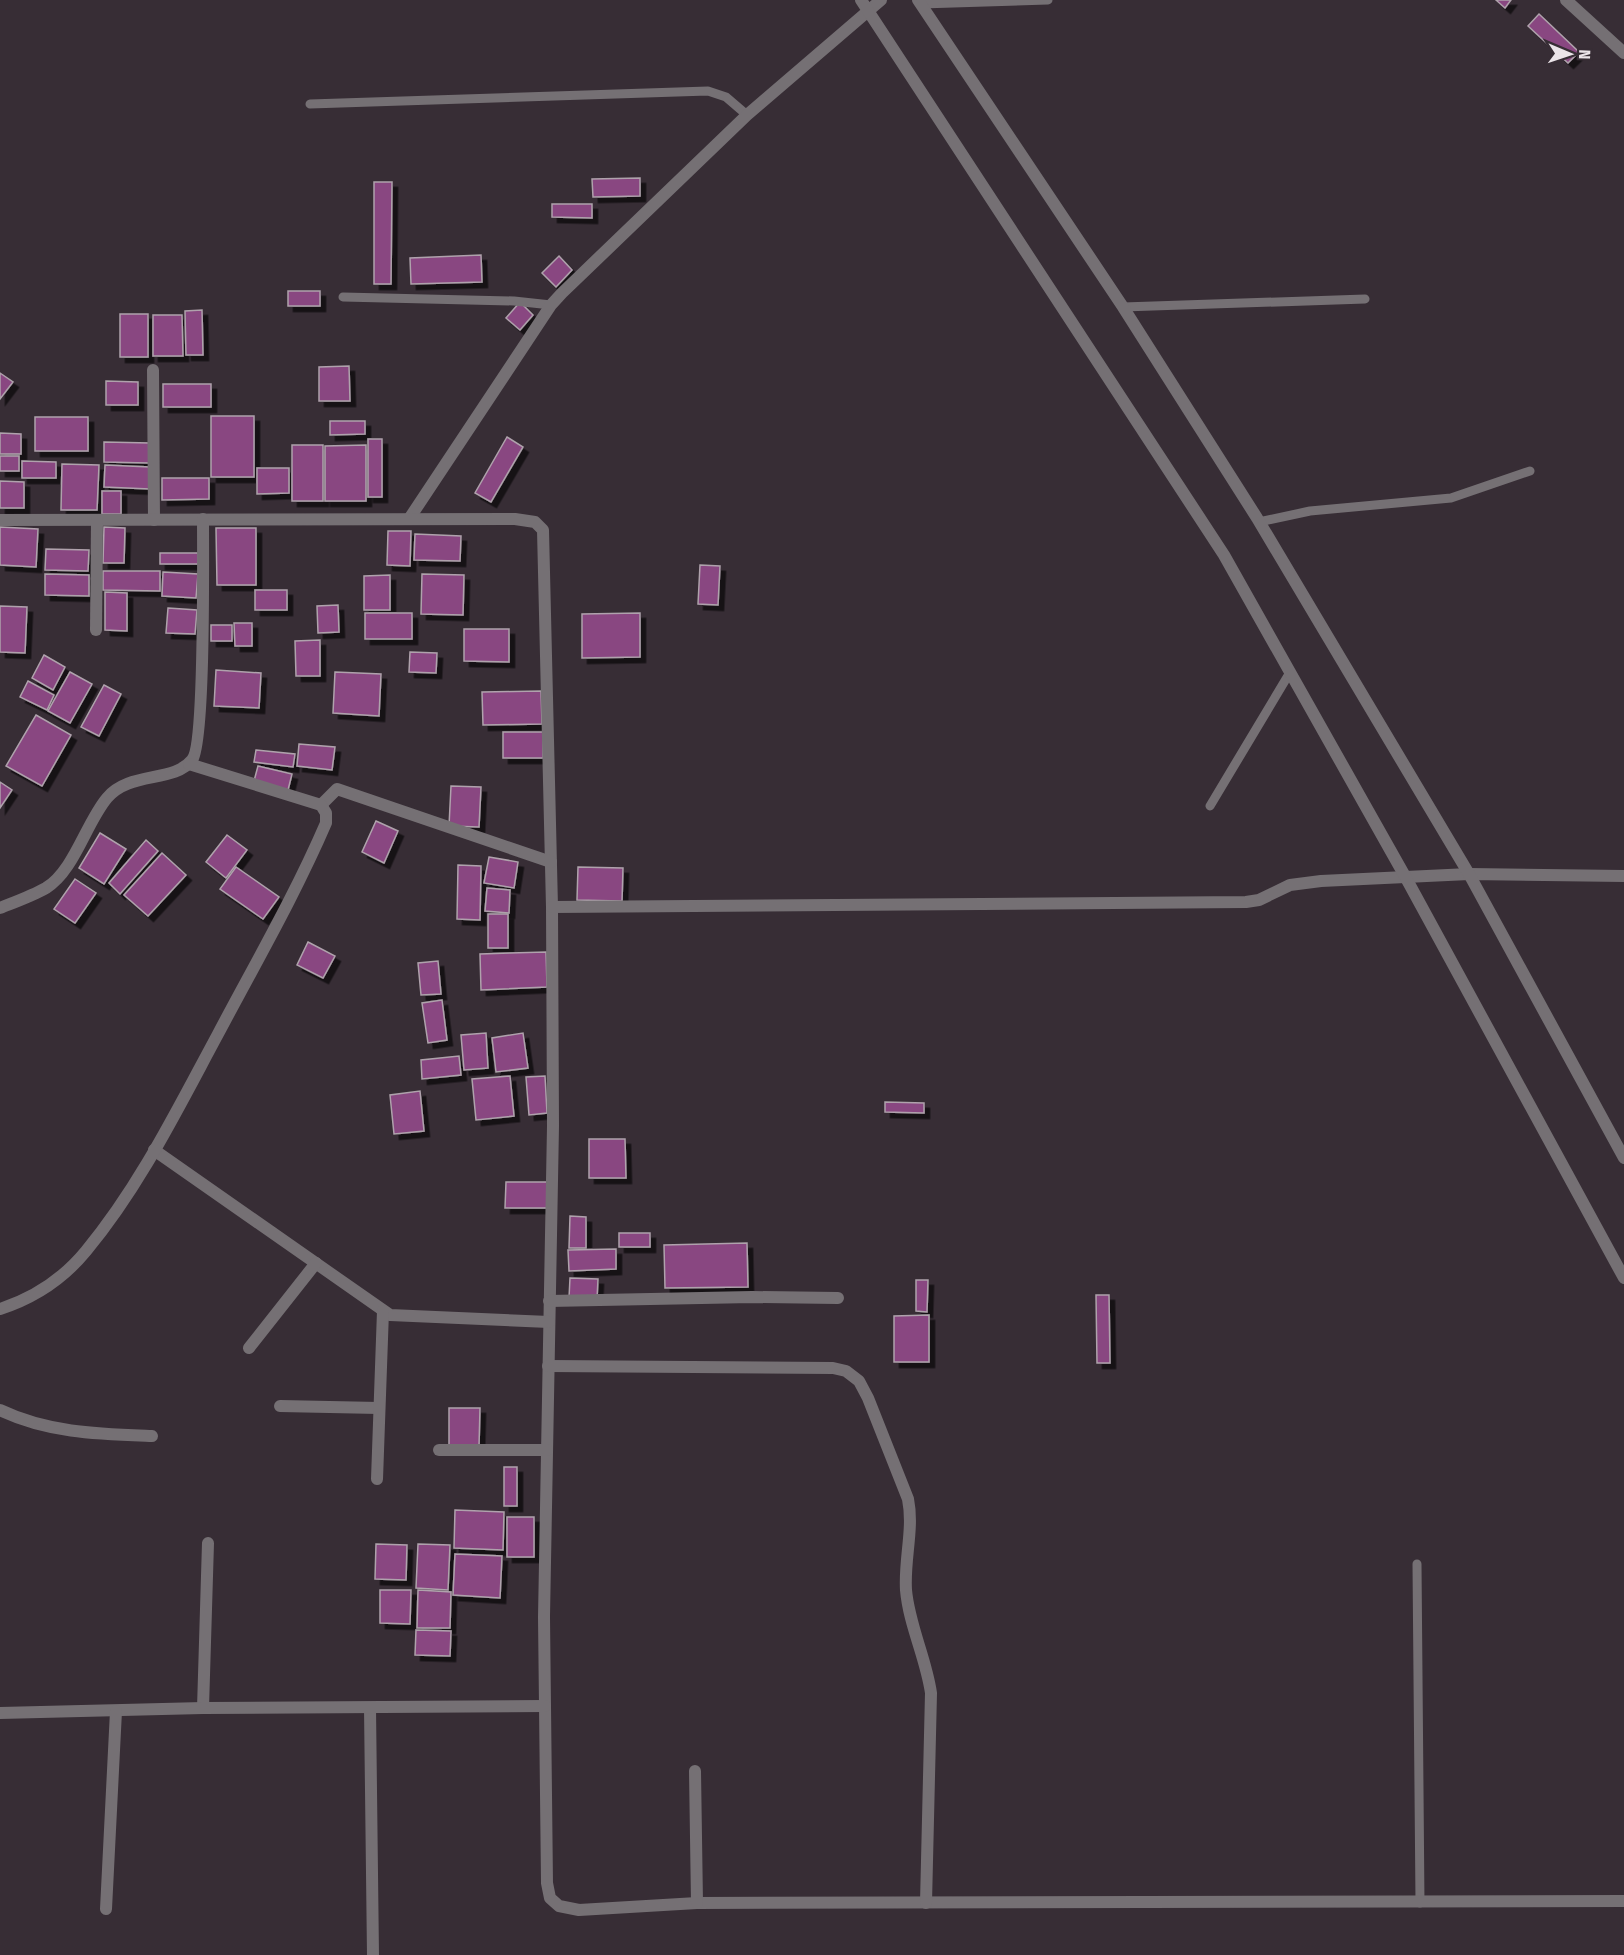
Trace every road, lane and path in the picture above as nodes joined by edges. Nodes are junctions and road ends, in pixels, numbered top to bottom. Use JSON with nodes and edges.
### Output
{"nodes":[{"id":1,"x":861,"y":0,"type":"edge"},
{"id":2,"x":881,"y":0,"type":"edge"},
{"id":3,"x":1048,"y":0,"type":"edge"},
{"id":4,"x":1566,"y":0,"type":"edge"},
{"id":5,"x":919,"y":2,"type":"edge"},
{"id":6,"x":869,"y":12,"type":"junction"},
{"id":7,"x":1624,"y":53,"type":"edge"},
{"id":8,"x":310,"y":104,"type":"dead end"},
{"id":9,"x":747,"y":116,"type":"junction"},
{"id":10,"x":343,"y":297,"type":"dead end"},
{"id":11,"x":1365,"y":299,"type":"dead end"},
{"id":12,"x":551,"y":305,"type":"junction"},
{"id":13,"x":1124,"y":307,"type":"junction"},
{"id":14,"x":153,"y":370,"type":"dead end"},
{"id":15,"x":1530,"y":471,"type":"dead end"},
{"id":16,"x":203,"y":519,"type":"junction"},
{"id":17,"x":409,"y":519,"type":"junction"},
{"id":18,"x":0,"y":520,"type":"edge"},
{"id":19,"x":97,"y":520,"type":"junction"},
{"id":20,"x":154,"y":520,"type":"junction"},
{"id":21,"x":1259,"y":522,"type":"junction"},
{"id":22,"x":96,"y":630,"type":"dead end"},
{"id":23,"x":1289,"y":674,"type":"junction"},
{"id":24,"x":189,"y":764,"type":"junction"},
{"id":25,"x":321,"y":805,"type":"junction"},
{"id":26,"x":1210,"y":806,"type":"dead end"},
{"id":27,"x":551,"y":862,"type":"junction"},
{"id":28,"x":1468,"y":874,"type":"junction"},
{"id":29,"x":1624,"y":876,"type":"edge"},
{"id":30,"x":1406,"y":878,"type":"junction"},
{"id":31,"x":552,"y":907,"type":"junction"},
{"id":32,"x":0,"y":908,"type":"edge"},
{"id":33,"x":154,"y":1150,"type":"junction"},
{"id":34,"x":1624,"y":1158,"type":"edge"},
{"id":35,"x":316,"y":1263,"type":"junction"},
{"id":36,"x":1624,"y":1278,"type":"edge"},
{"id":37,"x":838,"y":1298,"type":"dead end"},
{"id":38,"x":549,"y":1301,"type":"junction"},
{"id":39,"x":0,"y":1308,"type":"edge"},
{"id":40,"x":383,"y":1311,"type":"junction"},
{"id":41,"x":549,"y":1322,"type":"junction"},
{"id":42,"x":249,"y":1348,"type":"dead end"},
{"id":43,"x":548,"y":1366,"type":"junction"},
{"id":44,"x":280,"y":1406,"type":"dead end"},
{"id":45,"x":379,"y":1408,"type":"junction"},
{"id":46,"x":0,"y":1410,"type":"edge"},
{"id":47,"x":152,"y":1436,"type":"dead end"},
{"id":48,"x":439,"y":1450,"type":"dead end"},
{"id":49,"x":547,"y":1450,"type":"junction"},
{"id":50,"x":377,"y":1479,"type":"dead end"},
{"id":51,"x":208,"y":1544,"type":"dead end"},
{"id":52,"x":1417,"y":1564,"type":"dead end"},
{"id":53,"x":544,"y":1706,"type":"junction"},
{"id":54,"x":203,"y":1708,"type":"junction"},
{"id":55,"x":370,"y":1708,"type":"junction"},
{"id":56,"x":116,"y":1711,"type":"junction"},
{"id":57,"x":0,"y":1713,"type":"edge"},
{"id":58,"x":696,"y":1771,"type":"dead end"},
{"id":59,"x":1624,"y":1901,"type":"edge"},
{"id":60,"x":697,"y":1903,"type":"junction"},
{"id":61,"x":926,"y":1903,"type":"junction"},
{"id":62,"x":1420,"y":1903,"type":"junction"},
{"id":63,"x":106,"y":1909,"type":"dead end"},
{"id":64,"x":373,"y":1955,"type":"edge"}],
"edges":[{"from":1,"to":6,"type":"street"},
{"from":2,"to":6,"type":"street"},
{"from":3,"to":5,"type":"lane"},
{"from":4,"to":7,"type":"street"},
{"from":5,"to":13,"type":"street"},
{"from":6,"to":9,"type":"street"},
{"from":6,"to":23,"type":"street"},
{"from":8,"to":9,"type":"lane"},
{"from":9,"to":12,"type":"street"},
{"from":10,"to":12,"type":"lane"},
{"from":11,"to":13,"type":"lane"},
{"from":12,"to":17,"type":"street"},
{"from":13,"to":21,"type":"street"},
{"from":14,"to":20,"type":"street"},
{"from":15,"to":21,"type":"lane"},
{"from":16,"to":17,"type":"street"},
{"from":16,"to":20,"type":"street"},
{"from":16,"to":24,"type":"street"},
{"from":17,"to":27,"type":"street"},
{"from":18,"to":19,"type":"street"},
{"from":19,"to":20,"type":"street"},
{"from":19,"to":22,"type":"street"},
{"from":21,"to":28,"type":"street"},
{"from":23,"to":26,"type":"lane"},
{"from":23,"to":30,"type":"street"},
{"from":24,"to":25,"type":"street"},
{"from":24,"to":32,"type":"street"},
{"from":25,"to":27,"type":"street"},
{"from":25,"to":33,"type":"street"},
{"from":27,"to":31,"type":"street"},
{"from":28,"to":29,"type":"street"},
{"from":28,"to":30,"type":"street"},
{"from":28,"to":34,"type":"street"},
{"from":30,"to":31,"type":"street"},
{"from":30,"to":36,"type":"street"},
{"from":31,"to":38,"type":"street"},
{"from":33,"to":35,"type":"street"},
{"from":33,"to":39,"type":"street"},
{"from":35,"to":40,"type":"street"},
{"from":35,"to":42,"type":"street"},
{"from":37,"to":38,"type":"street"},
{"from":38,"to":41,"type":"street"},
{"from":40,"to":41,"type":"street"},
{"from":40,"to":45,"type":"street"},
{"from":41,"to":43,"type":"street"},
{"from":43,"to":49,"type":"street"},
{"from":43,"to":61,"type":"street"},
{"from":44,"to":45,"type":"street"},
{"from":45,"to":50,"type":"street"},
{"from":46,"to":47,"type":"street"},
{"from":48,"to":49,"type":"street"},
{"from":49,"to":53,"type":"street"},
{"from":51,"to":54,"type":"street"},
{"from":52,"to":62,"type":"lane"},
{"from":53,"to":55,"type":"street"},
{"from":53,"to":60,"type":"street"},
{"from":54,"to":55,"type":"street"},
{"from":54,"to":56,"type":"street"},
{"from":55,"to":64,"type":"street"},
{"from":56,"to":57,"type":"street"},
{"from":56,"to":63,"type":"street"},
{"from":58,"to":60,"type":"street"},
{"from":59,"to":62,"type":"street"},
{"from":60,"to":61,"type":"street"},
{"from":61,"to":62,"type":"street"}]}
